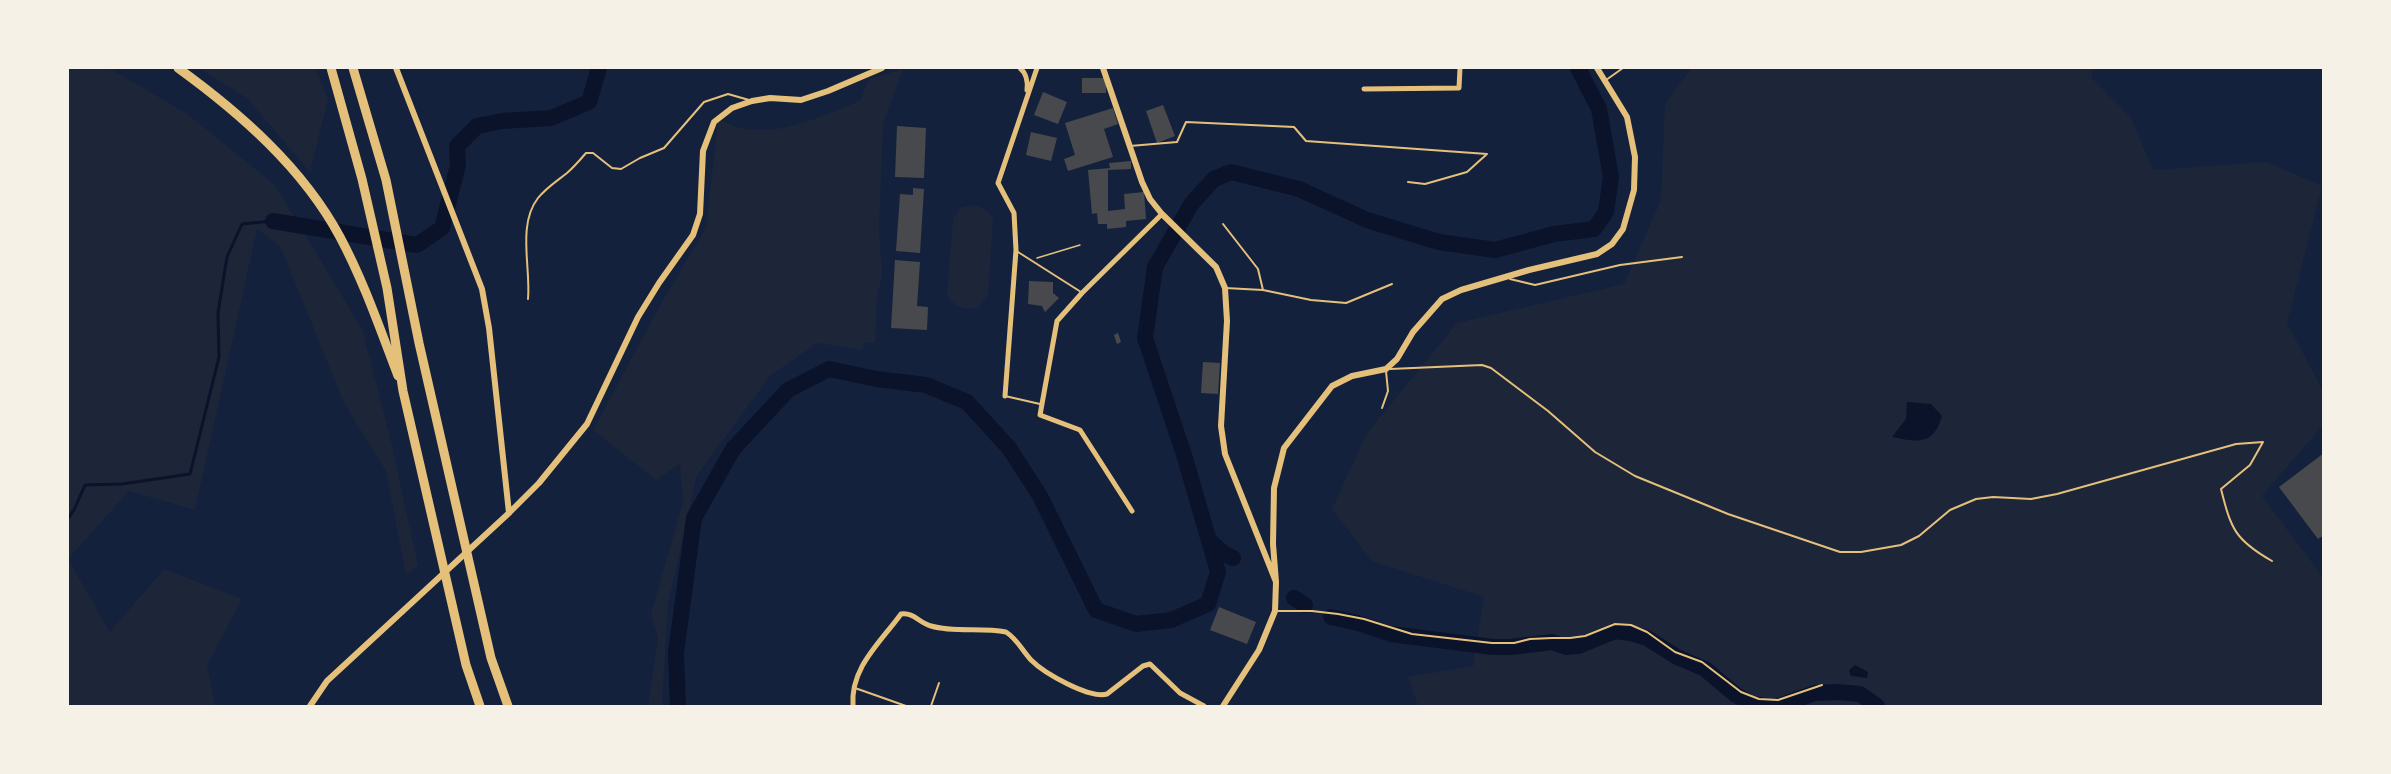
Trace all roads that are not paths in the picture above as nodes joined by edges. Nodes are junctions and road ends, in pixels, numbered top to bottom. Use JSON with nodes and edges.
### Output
{"nodes":[{"id":1,"x":172,"y":68,"type":"edge"},
{"id":2,"x":178,"y":68,"type":"edge"},
{"id":3,"x":330,"y":68,"type":"edge"},
{"id":4,"x":353,"y":68,"type":"edge"},
{"id":5,"x":396,"y":68,"type":"edge"},
{"id":6,"x":882,"y":68,"type":"edge"},
{"id":7,"x":1020,"y":68,"type":"edge"},
{"id":8,"x":1037,"y":68,"type":"edge"},
{"id":9,"x":1103,"y":68,"type":"edge"},
{"id":10,"x":1460,"y":68,"type":"edge"},
{"id":11,"x":1597,"y":68,"type":"edge"},
{"id":12,"x":1623,"y":68,"type":"edge"},
{"id":13,"x":191,"y":78,"type":"junction"},
{"id":14,"x":1606,"y":81,"type":"junction"},
{"id":15,"x":1364,"y":89,"type":"dead end"},
{"id":16,"x":752,"y":101,"type":"junction"},
{"id":17,"x":1025,"y":102,"type":"junction"},
{"id":18,"x":1130,"y":147,"type":"junction"},
{"id":19,"x":1408,"y":182,"type":"dead end"},
{"id":20,"x":1162,"y":214,"type":"junction"},
{"id":21,"x":1223,"y":224,"type":"dead end"},
{"id":22,"x":1016,"y":250,"type":"junction"},
{"id":23,"x":1682,"y":257,"type":"dead end"},
{"id":24,"x":1504,"y":277,"type":"junction"},
{"id":25,"x":1392,"y":284,"type":"dead end"},
{"id":26,"x":1225,"y":288,"type":"junction"},
{"id":27,"x":1263,"y":290,"type":"junction"},
{"id":28,"x":1082,"y":293,"type":"junction"},
{"id":29,"x":528,"y":299,"type":"dead end"},
{"id":30,"x":1386,"y":369,"type":"junction"},
{"id":31,"x":404,"y":391,"type":"junction"},
{"id":32,"x":1005,"y":396,"type":"joint"},
{"id":33,"x":1042,"y":404,"type":"junction"},
{"id":34,"x":1382,"y":408,"type":"dead end"},
{"id":35,"x":1132,"y":511,"type":"dead end"},
{"id":36,"x":509,"y":513,"type":"junction"},
{"id":37,"x":2272,"y":561,"type":"dead end"},
{"id":38,"x":1276,"y":582,"type":"junction"},
{"id":39,"x":1275,"y":611,"type":"junction"},
{"id":40,"x":939,"y":683,"type":"dead end"},
{"id":41,"x":1822,"y":685,"type":"dead end"},
{"id":42,"x":853,"y":687,"type":"junction"},
{"id":43,"x":310,"y":706,"type":"edge"},
{"id":44,"x":480,"y":706,"type":"edge"},
{"id":45,"x":508,"y":706,"type":"edge"},
{"id":46,"x":853,"y":706,"type":"edge"},
{"id":47,"x":906,"y":706,"type":"edge"},
{"id":48,"x":931,"y":706,"type":"edge"},
{"id":49,"x":1204,"y":706,"type":"edge"},
{"id":50,"x":1223,"y":706,"type":"edge"}],
"edges":[{"from":1,"to":13,"type":"highway"},
{"from":2,"to":13,"type":"highway"},
{"from":3,"to":31,"type":"highway"},
{"from":4,"to":45,"type":"highway"},
{"from":5,"to":36,"type":"street"},
{"from":6,"to":16,"type":"street"},
{"from":7,"to":17,"type":"street"},
{"from":8,"to":17,"type":"street"},
{"from":9,"to":18,"type":"street"},
{"from":10,"to":15,"type":"street"},
{"from":11,"to":14,"type":"street"},
{"from":12,"to":14,"type":"lane"},
{"from":13,"to":31,"type":"highway"},
{"from":14,"to":24,"type":"street"},
{"from":16,"to":29,"type":"lane"},
{"from":16,"to":36,"type":"street"},
{"from":17,"to":22,"type":"street"},
{"from":18,"to":19,"type":"lane"},
{"from":18,"to":20,"type":"street"},
{"from":20,"to":26,"type":"street"},
{"from":20,"to":28,"type":"street"},
{"from":21,"to":27,"type":"lane"},
{"from":22,"to":28,"type":"lane"},
{"from":22,"to":32,"type":"street"},
{"from":23,"to":24,"type":"lane"},
{"from":24,"to":30,"type":"street"},
{"from":25,"to":27,"type":"lane"},
{"from":26,"to":27,"type":"lane"},
{"from":26,"to":38,"type":"street"},
{"from":28,"to":33,"type":"street"},
{"from":30,"to":34,"type":"lane"},
{"from":30,"to":37,"type":"lane"},
{"from":30,"to":38,"type":"street"},
{"from":31,"to":44,"type":"highway"},
{"from":32,"to":33,"type":"lane"},
{"from":33,"to":35,"type":"street"},
{"from":36,"to":43,"type":"street"},
{"from":38,"to":39,"type":"street"},
{"from":39,"to":41,"type":"lane"},
{"from":39,"to":50,"type":"street"},
{"from":40,"to":48,"type":"lane"},
{"from":42,"to":46,"type":"street"},
{"from":42,"to":47,"type":"lane"},
{"from":42,"to":49,"type":"street"}]}
